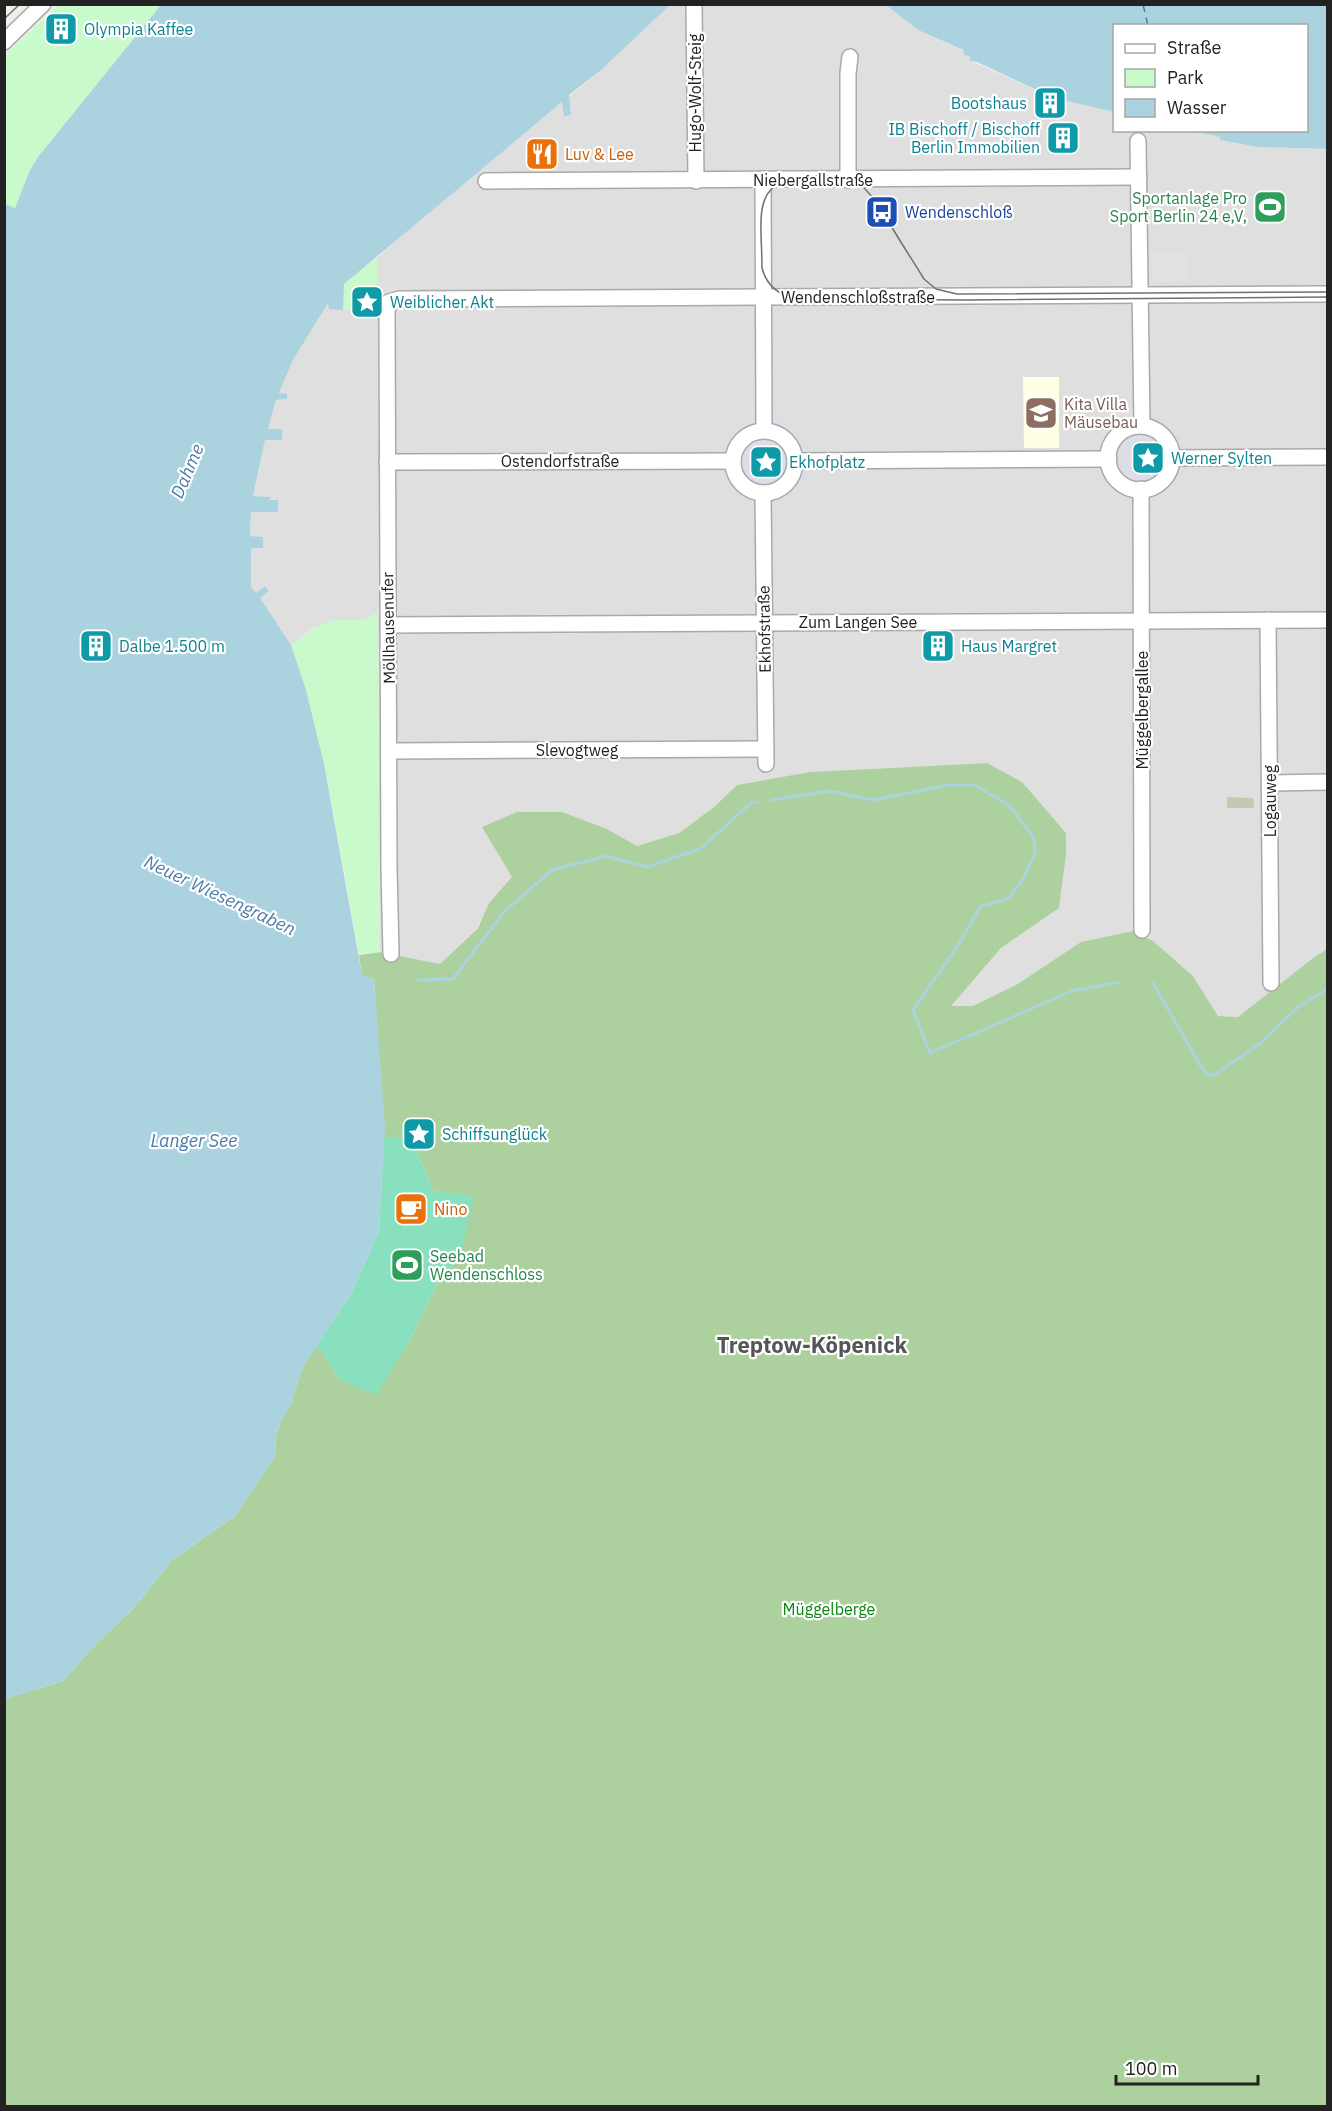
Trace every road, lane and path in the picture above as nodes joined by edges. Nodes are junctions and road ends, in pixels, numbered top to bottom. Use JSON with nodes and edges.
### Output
{"nodes":[{"id":1,"x":43,"y":4,"type":"edge"},
{"id":2,"x":694,"y":5,"type":"edge"},
{"id":3,"x":4,"y":42,"type":"edge"},
{"id":4,"x":850,"y":57,"type":"dead end"},
{"id":5,"x":1138,"y":141,"type":"dead end"},
{"id":6,"x":1139,"y":177,"type":"junction"},
{"id":7,"x":764,"y":179,"type":"junction"},
{"id":8,"x":696,"y":180,"type":"junction"},
{"id":9,"x":848,"y":180,"type":"junction"},
{"id":10,"x":486,"y":181,"type":"dead end"},
{"id":11,"x":1328,"y":294,"type":"edge"},
{"id":12,"x":1140,"y":296,"type":"junction"},
{"id":13,"x":763,"y":297,"type":"junction"},
{"id":14,"x":389,"y":302,"type":"joint"},
{"id":15,"x":1142,"y":426,"type":"junction"},
{"id":16,"x":764,"y":430,"type":"junction"},
{"id":17,"x":1328,"y":457,"type":"edge"},
{"id":18,"x":1172,"y":458,"type":"junction"},
{"id":19,"x":1109,"y":459,"type":"junction"},
{"id":20,"x":733,"y":461,"type":"junction"},
{"id":21,"x":795,"y":461,"type":"junction"},
{"id":22,"x":387,"y":462,"type":"junction"},
{"id":23,"x":1141,"y":489,"type":"junction"},
{"id":24,"x":763,"y":493,"type":"junction"},
{"id":25,"x":1268,"y":620,"type":"junction"},
{"id":26,"x":1328,"y":620,"type":"edge"},
{"id":27,"x":1141,"y":621,"type":"junction"},
{"id":28,"x":764,"y":622,"type":"junction"},
{"id":29,"x":388,"y":625,"type":"junction"},
{"id":30,"x":389,"y":751,"type":"junction"},
{"id":31,"x":766,"y":757,"type":"joint"},
{"id":32,"x":1328,"y":782,"type":"edge"},
{"id":33,"x":1270,"y":783,"type":"junction"},
{"id":34,"x":1142,"y":930,"type":"dead end"},
{"id":35,"x":391,"y":954,"type":"dead end"},
{"id":36,"x":1271,"y":983,"type":"dead end"}],
"edges":[{"from":1,"to":3,"type":"street"},
{"from":2,"to":8,"type":"street","name":"Hugo-Wolf-Steig"},
{"from":4,"to":9,"type":"street"},
{"from":5,"to":6,"type":"street"},
{"from":6,"to":9,"type":"street","name":"Niebergallstraße"},
{"from":6,"to":12,"type":"street"},
{"from":7,"to":8,"type":"street","name":"Niebergallstraße"},
{"from":7,"to":9,"type":"street","name":"Niebergallstraße"},
{"from":7,"to":13,"type":"street"},
{"from":8,"to":10,"type":"street","name":"Niebergallstraße"},
{"from":11,"to":12,"type":"street","name":"Wendenschloßstraße"},
{"from":12,"to":13,"type":"street","name":"Wendenschloßstraße"},
{"from":12,"to":15,"type":"street"},
{"from":13,"to":14,"type":"street","name":"Wendenschloßstraße"},
{"from":13,"to":16,"type":"street"},
{"from":14,"to":22,"type":"street","name":"Möllhausenufer"},
{"from":15,"to":18,"type":"street"},
{"from":15,"to":19,"type":"street"},
{"from":16,"to":20,"type":"street"},
{"from":16,"to":21,"type":"street"},
{"from":17,"to":18,"type":"street"},
{"from":18,"to":23,"type":"street"},
{"from":19,"to":21,"type":"street"},
{"from":19,"to":23,"type":"street"},
{"from":20,"to":22,"type":"street","name":"Ostendorfstraße"},
{"from":20,"to":24,"type":"street"},
{"from":21,"to":24,"type":"street"},
{"from":22,"to":29,"type":"street","name":"Möllhausenufer"},
{"from":23,"to":27,"type":"street","name":"Müggelbergallee"},
{"from":24,"to":28,"type":"street","name":"Ekhofstraße"},
{"from":25,"to":26,"type":"street","name":"Zum Langen See"},
{"from":25,"to":27,"type":"street","name":"Zum Langen See"},
{"from":25,"to":33,"type":"street","name":"Logauweg"},
{"from":27,"to":28,"type":"street","name":"Zum Langen See"},
{"from":27,"to":34,"type":"street","name":"Müggelbergallee"},
{"from":28,"to":29,"type":"street","name":"Zum Langen See"},
{"from":28,"to":31,"type":"street","name":"Ekhofstraße"},
{"from":29,"to":30,"type":"street","name":"Möllhausenufer"},
{"from":30,"to":31,"type":"street","name":"Slevogtweg"},
{"from":30,"to":35,"type":"street","name":"Möllhausenufer"},
{"from":32,"to":33,"type":"street"},
{"from":33,"to":36,"type":"street","name":"Logauweg"}]}
